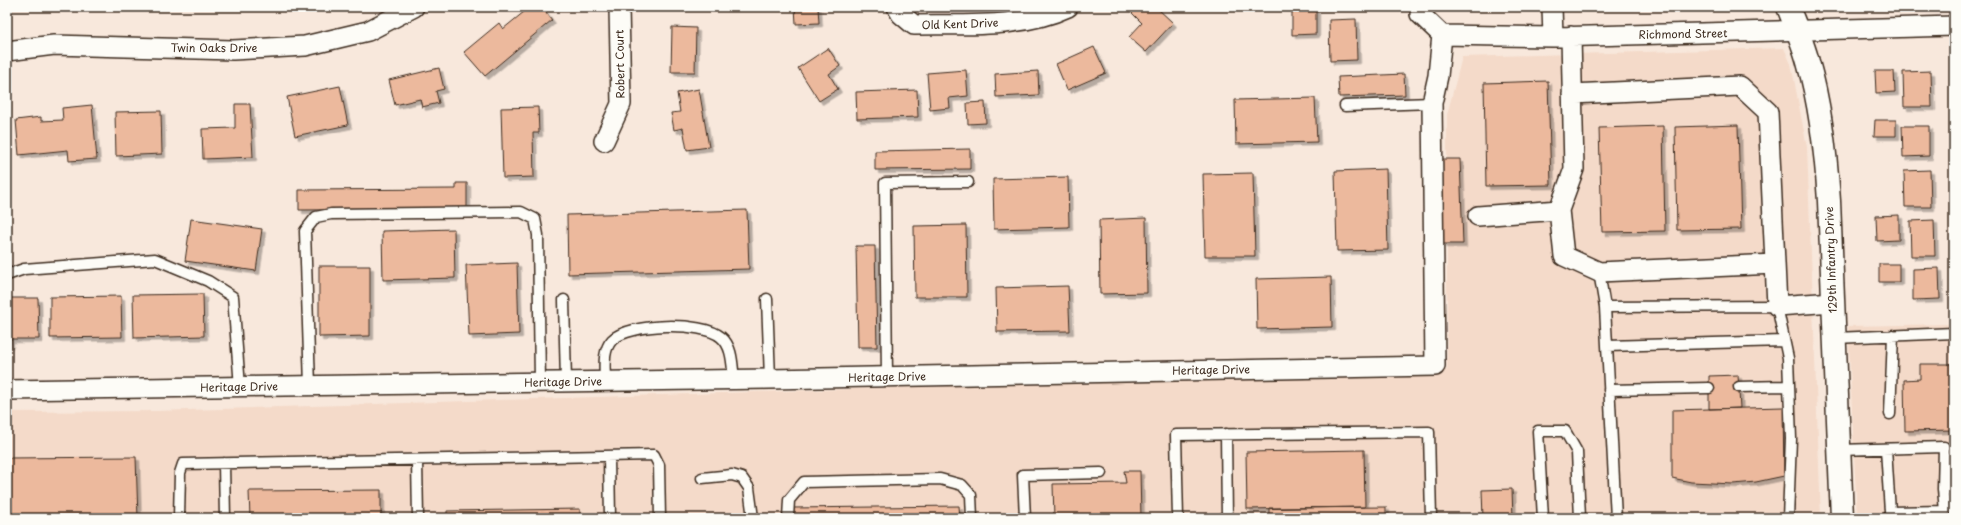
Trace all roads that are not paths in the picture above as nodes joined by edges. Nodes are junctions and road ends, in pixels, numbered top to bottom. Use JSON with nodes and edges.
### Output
{"nodes":[{"id":1,"x":414,"y":7,"type":"edge"},
{"id":2,"x":620,"y":7,"type":"edge"},
{"id":3,"x":1068,"y":7,"type":"edge"},
{"id":4,"x":1552,"y":7,"type":"edge"},
{"id":5,"x":1788,"y":7,"type":"edge"},
{"id":6,"x":899,"y":10,"type":"edge"},
{"id":7,"x":1420,"y":14,"type":"dead end"},
{"id":8,"x":1954,"y":26,"type":"edge"},
{"id":9,"x":1797,"y":31,"type":"junction"},
{"id":10,"x":1442,"y":35,"type":"junction"},
{"id":11,"x":1562,"y":37,"type":"junction"},
{"id":12,"x":7,"y":51,"type":"edge"},
{"id":13,"x":1572,"y":94,"type":"junction"},
{"id":14,"x":1432,"y":103,"type":"junction"},
{"id":15,"x":1345,"y":106,"type":"dead end"},
{"id":16,"x":604,"y":141,"type":"dead end"},
{"id":17,"x":968,"y":182,"type":"dead end"},
{"id":18,"x":1559,"y":210,"type":"junction"},
{"id":19,"x":1478,"y":216,"type":"dead end"},
{"id":20,"x":1775,"y":264,"type":"junction"},
{"id":21,"x":1599,"y":272,"type":"junction"},
{"id":22,"x":7,"y":275,"type":"edge"},
{"id":23,"x":767,"y":299,"type":"dead end"},
{"id":24,"x":564,"y":300,"type":"dead end"},
{"id":25,"x":1833,"y":302,"type":"junction"},
{"id":26,"x":1777,"y":306,"type":"junction"},
{"id":27,"x":1605,"y":307,"type":"junction"},
{"id":28,"x":1954,"y":333,"type":"edge"},
{"id":29,"x":1893,"y":335,"type":"junction"},
{"id":30,"x":1834,"y":338,"type":"junction"},
{"id":31,"x":1784,"y":341,"type":"junction"},
{"id":32,"x":1607,"y":346,"type":"junction"},
{"id":33,"x":887,"y":377,"type":"junction"},
{"id":34,"x":770,"y":379,"type":"junction"},
{"id":35,"x":734,"y":380,"type":"junction"},
{"id":36,"x":540,"y":382,"type":"junction"},
{"id":37,"x":566,"y":382,"type":"junction"},
{"id":38,"x":605,"y":382,"type":"junction"},
{"id":39,"x":310,"y":386,"type":"junction"},
{"id":40,"x":1789,"y":386,"type":"junction"},
{"id":41,"x":240,"y":387,"type":"junction"},
{"id":42,"x":1739,"y":387,"type":"dead end"},
{"id":43,"x":1709,"y":388,"type":"dead end"},
{"id":44,"x":7,"y":390,"type":"edge"},
{"id":45,"x":1610,"y":390,"type":"junction"},
{"id":46,"x":1890,"y":414,"type":"dead end"},
{"id":47,"x":1226,"y":434,"type":"junction"},
{"id":48,"x":1886,"y":448,"type":"junction"},
{"id":49,"x":1839,"y":450,"type":"junction"},
{"id":50,"x":609,"y":457,"type":"junction"},
{"id":51,"x":417,"y":460,"type":"junction"},
{"id":52,"x":224,"y":464,"type":"junction"},
{"id":53,"x":1101,"y":473,"type":"dead end"},
{"id":54,"x":702,"y":478,"type":"dead end"},
{"id":55,"x":1943,"y":489,"type":"junction"},
{"id":56,"x":1954,"y":489,"type":"edge"},
{"id":57,"x":179,"y":518,"type":"edge"},
{"id":58,"x":225,"y":518,"type":"edge"},
{"id":59,"x":418,"y":518,"type":"edge"},
{"id":60,"x":610,"y":518,"type":"edge"},
{"id":61,"x":660,"y":518,"type":"edge"},
{"id":62,"x":753,"y":518,"type":"edge"},
{"id":63,"x":788,"y":518,"type":"edge"},
{"id":64,"x":972,"y":518,"type":"edge"},
{"id":65,"x":1025,"y":518,"type":"edge"},
{"id":66,"x":1178,"y":518,"type":"edge"},
{"id":67,"x":1227,"y":518,"type":"edge"},
{"id":68,"x":1431,"y":518,"type":"edge"},
{"id":69,"x":1543,"y":518,"type":"edge"},
{"id":70,"x":1580,"y":518,"type":"edge"},
{"id":71,"x":1616,"y":518,"type":"edge"},
{"id":72,"x":1788,"y":518,"type":"edge"},
{"id":73,"x":1842,"y":518,"type":"edge"}],
"edges":[{"from":1,"to":12,"type":"street","name":"Twin Oaks Drive"},
{"from":2,"to":16,"type":"street","name":"Robert Court"},
{"from":3,"to":6,"type":"street","name":"Old Kent Drive"},
{"from":4,"to":11,"type":"street"},
{"from":5,"to":9,"type":"street","name":"129th Infantry Drive"},
{"from":7,"to":10,"type":"street"},
{"from":8,"to":9,"type":"street","name":"Richmond Street"},
{"from":9,"to":11,"type":"street","name":"Richmond Street"},
{"from":9,"to":25,"type":"street","name":"129th Infantry Drive"},
{"from":10,"to":11,"type":"street","name":"Richmond Street"},
{"from":10,"to":14,"type":"street","name":"Heritage Drive"},
{"from":11,"to":13,"type":"street"},
{"from":13,"to":18,"type":"street"},
{"from":13,"to":20,"type":"street"},
{"from":14,"to":15,"type":"lane"},
{"from":14,"to":33,"type":"street","name":"Heritage Drive"},
{"from":17,"to":33,"type":"lane"},
{"from":18,"to":19,"type":"street"},
{"from":18,"to":21,"type":"street"},
{"from":20,"to":21,"type":"street"},
{"from":20,"to":26,"type":"street"},
{"from":21,"to":27,"type":"lane"},
{"from":22,"to":41,"type":"lane"},
{"from":23,"to":34,"type":"lane"},
{"from":24,"to":37,"type":"lane"},
{"from":25,"to":26,"type":"street"},
{"from":25,"to":30,"type":"street","name":"129th Infantry Drive"},
{"from":26,"to":27,"type":"lane"},
{"from":26,"to":31,"type":"lane"},
{"from":27,"to":32,"type":"lane"},
{"from":28,"to":29,"type":"lane"},
{"from":29,"to":30,"type":"lane"},
{"from":29,"to":46,"type":"lane"},
{"from":30,"to":49,"type":"street","name":"129th Infantry Drive"},
{"from":31,"to":32,"type":"lane"},
{"from":31,"to":40,"type":"lane"},
{"from":32,"to":45,"type":"lane"},
{"from":33,"to":34,"type":"street","name":"Heritage Drive"},
{"from":34,"to":35,"type":"street","name":"Heritage Drive"},
{"from":35,"to":38,"type":"street","name":"Heritage Drive"},
{"from":35,"to":38,"type":"lane"},
{"from":36,"to":37,"type":"street","name":"Heritage Drive"},
{"from":36,"to":39,"type":"street","name":"Heritage Drive"},
{"from":36,"to":39,"type":"lane"},
{"from":37,"to":38,"type":"street","name":"Heritage Drive"},
{"from":39,"to":41,"type":"street","name":"Heritage Drive"},
{"from":40,"to":42,"type":"lane"},
{"from":40,"to":72,"type":"lane"},
{"from":41,"to":44,"type":"street","name":"Heritage Drive"},
{"from":43,"to":45,"type":"lane"},
{"from":45,"to":71,"type":"lane"},
{"from":47,"to":66,"type":"lane"},
{"from":47,"to":67,"type":"lane"},
{"from":47,"to":68,"type":"lane"},
{"from":48,"to":49,"type":"lane"},
{"from":48,"to":55,"type":"lane"},
{"from":48,"to":55,"type":"lane"},
{"from":49,"to":73,"type":"street","name":"129th Infantry Drive"},
{"from":50,"to":51,"type":"lane"},
{"from":50,"to":60,"type":"lane"},
{"from":50,"to":61,"type":"lane"},
{"from":51,"to":52,"type":"lane"},
{"from":51,"to":59,"type":"lane"},
{"from":52,"to":57,"type":"lane"},
{"from":52,"to":58,"type":"lane"},
{"from":53,"to":65,"type":"lane"},
{"from":54,"to":62,"type":"lane"},
{"from":55,"to":56,"type":"lane"},
{"from":63,"to":64,"type":"lane"},
{"from":69,"to":70,"type":"lane"}]}
